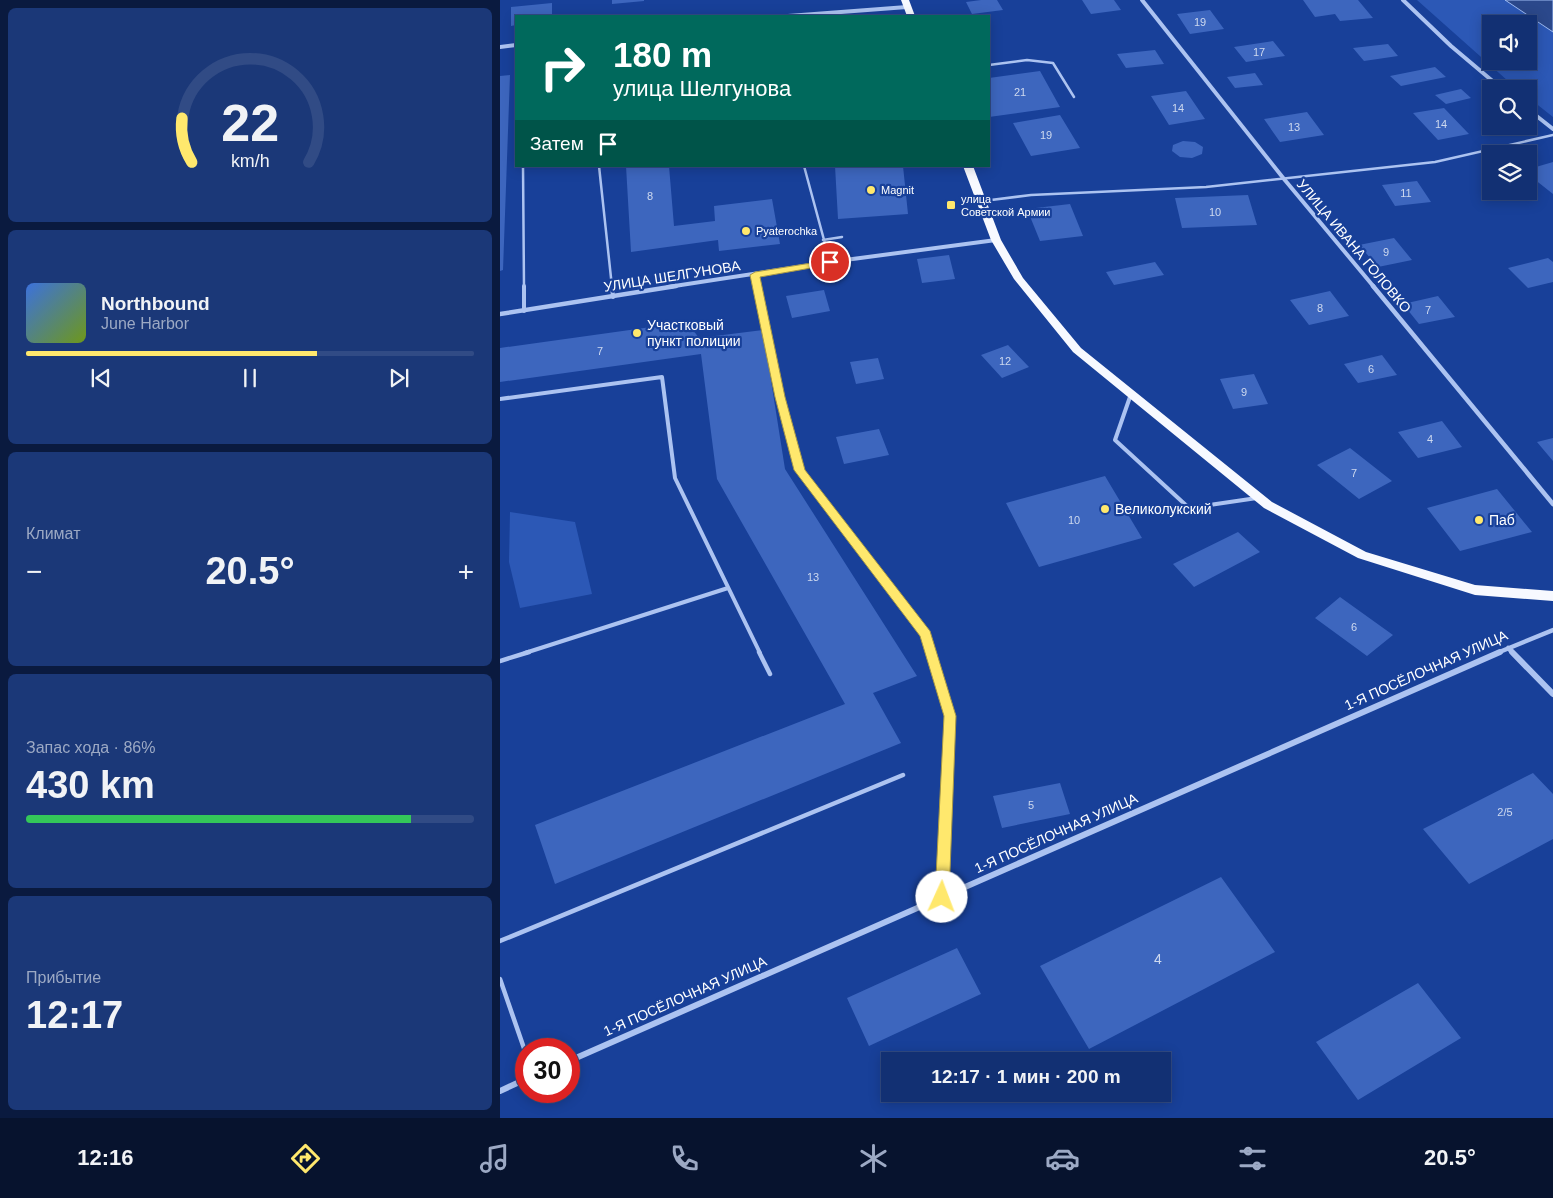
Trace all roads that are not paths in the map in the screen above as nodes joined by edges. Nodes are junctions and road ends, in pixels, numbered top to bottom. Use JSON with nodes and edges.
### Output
{"nodes":[{"id":1,"x":1142,"y":0,"type":"edge"},
{"id":2,"x":1403,"y":0,"type":"edge"},
{"id":3,"x":906,"y":3,"type":"edge"},
{"id":4,"x":797,"y":15,"type":"edge"},
{"id":5,"x":911,"y":15,"type":"edge"},
{"id":6,"x":515,"y":46,"type":"edge"},
{"id":7,"x":500,"y":47,"type":"edge"},
{"id":8,"x":990,"y":65,"type":"edge"},
{"id":9,"x":1491,"y":80,"type":"edge"},
{"id":10,"x":1074,"y":96,"type":"dead end"},
{"id":11,"x":1537,"y":116,"type":"edge"},
{"id":12,"x":1553,"y":129,"type":"edge"},
{"id":13,"x":1553,"y":135,"type":"edge"},
{"id":14,"x":523,"y":167,"type":"edge"},
{"id":15,"x":599,"y":167,"type":"edge"},
{"id":16,"x":804,"y":167,"type":"edge"},
{"id":17,"x":968,"y":167,"type":"edge"},
{"id":18,"x":1284,"y":179,"type":"junction"},
{"id":19,"x":981,"y":201,"type":"junction"},
{"id":20,"x":842,"y":237,"type":"dead end"},
{"id":21,"x":823,"y":240,"type":"junction"},
{"id":22,"x":996,"y":240,"type":"junction"},
{"id":23,"x":830,"y":262,"type":"junction"},
{"id":24,"x":755,"y":275,"type":"junction"},
{"id":25,"x":613,"y":297,"type":"junction"},
{"id":26,"x":524,"y":310,"type":"junction"},
{"id":27,"x":500,"y":314,"type":"edge"},
{"id":28,"x":1131,"y":394,"type":"junction"},
{"id":29,"x":500,"y":399,"type":"edge"},
{"id":30,"x":1259,"y":498,"type":"junction"},
{"id":31,"x":1553,"y":504,"type":"edge"},
{"id":32,"x":728,"y":588,"type":"junction"},
{"id":33,"x":1553,"y":596,"type":"edge"},
{"id":34,"x":1553,"y":630,"type":"edge"},
{"id":35,"x":1508,"y":648,"type":"junction"},
{"id":36,"x":500,"y":661,"type":"edge"},
{"id":37,"x":770,"y":674,"type":"dead end"},
{"id":38,"x":1553,"y":694,"type":"edge"},
{"id":39,"x":903,"y":775,"type":"dead end"},
{"id":40,"x":942,"y":897,"type":"junction"},
{"id":41,"x":500,"y":941,"type":"edge"},
{"id":42,"x":500,"y":979,"type":"edge"},
{"id":43,"x":520,"y":1038,"type":"edge"},
{"id":44,"x":580,"y":1056,"type":"edge"},
{"id":45,"x":515,"y":1084,"type":"edge"},
{"id":46,"x":500,"y":1091,"type":"edge"}],
"edges":[{"from":1,"to":18,"type":"street","name":"УЛИЦА ИВАНА ГОЛОВКО"},
{"from":2,"to":9,"type":"street"},
{"from":3,"to":4,"type":"street"},
{"from":3,"to":5,"type":"main road"},
{"from":6,"to":7,"type":"street"},
{"from":8,"to":10,"type":"lane"},
{"from":11,"to":12,"type":"street"},
{"from":13,"to":18,"type":"lane"},
{"from":14,"to":26,"type":"lane"},
{"from":15,"to":25,"type":"lane"},
{"from":16,"to":21,"type":"lane"},
{"from":17,"to":19,"type":"main road"},
{"from":18,"to":19,"type":"lane"},
{"from":18,"to":31,"type":"street","name":"УЛИЦА ИВАНА ГОЛОВКО"},
{"from":19,"to":22,"type":"main road"},
{"from":20,"to":21,"type":"lane"},
{"from":21,"to":23,"type":"lane"},
{"from":22,"to":23,"type":"street","name":"УЛИЦА ШЕЛГУНОВА"},
{"from":22,"to":28,"type":"main road"},
{"from":23,"to":24,"type":"street","name":"УЛИЦА ШЕЛГУНОВА"},
{"from":24,"to":25,"type":"street","name":"УЛИЦА ШЕЛГУНОВА"},
{"from":24,"to":40,"type":"street"},
{"from":25,"to":26,"type":"street","name":"УЛИЦА ШЕЛГУНОВА"},
{"from":26,"to":27,"type":"street","name":"УЛИЦА ШЕЛГУНОВА"},
{"from":28,"to":30,"type":"main road"},
{"from":28,"to":30,"type":"lane"},
{"from":29,"to":32,"type":"lane"},
{"from":30,"to":33,"type":"main road"},
{"from":32,"to":36,"type":"lane"},
{"from":32,"to":37,"type":"lane"},
{"from":34,"to":35,"type":"street","name":"1-Я ПОСЁЛОЧНАЯ УЛИЦА"},
{"from":35,"to":38,"type":"street"},
{"from":35,"to":40,"type":"street","name":"1-Я ПОСЁЛОЧНАЯ УЛИЦА"},
{"from":39,"to":41,"type":"lane"},
{"from":40,"to":44,"type":"street","name":"1-Я ПОСЁЛОЧНАЯ УЛИЦА"},
{"from":42,"to":43,"type":"lane"},
{"from":45,"to":46,"type":"street"}]}
